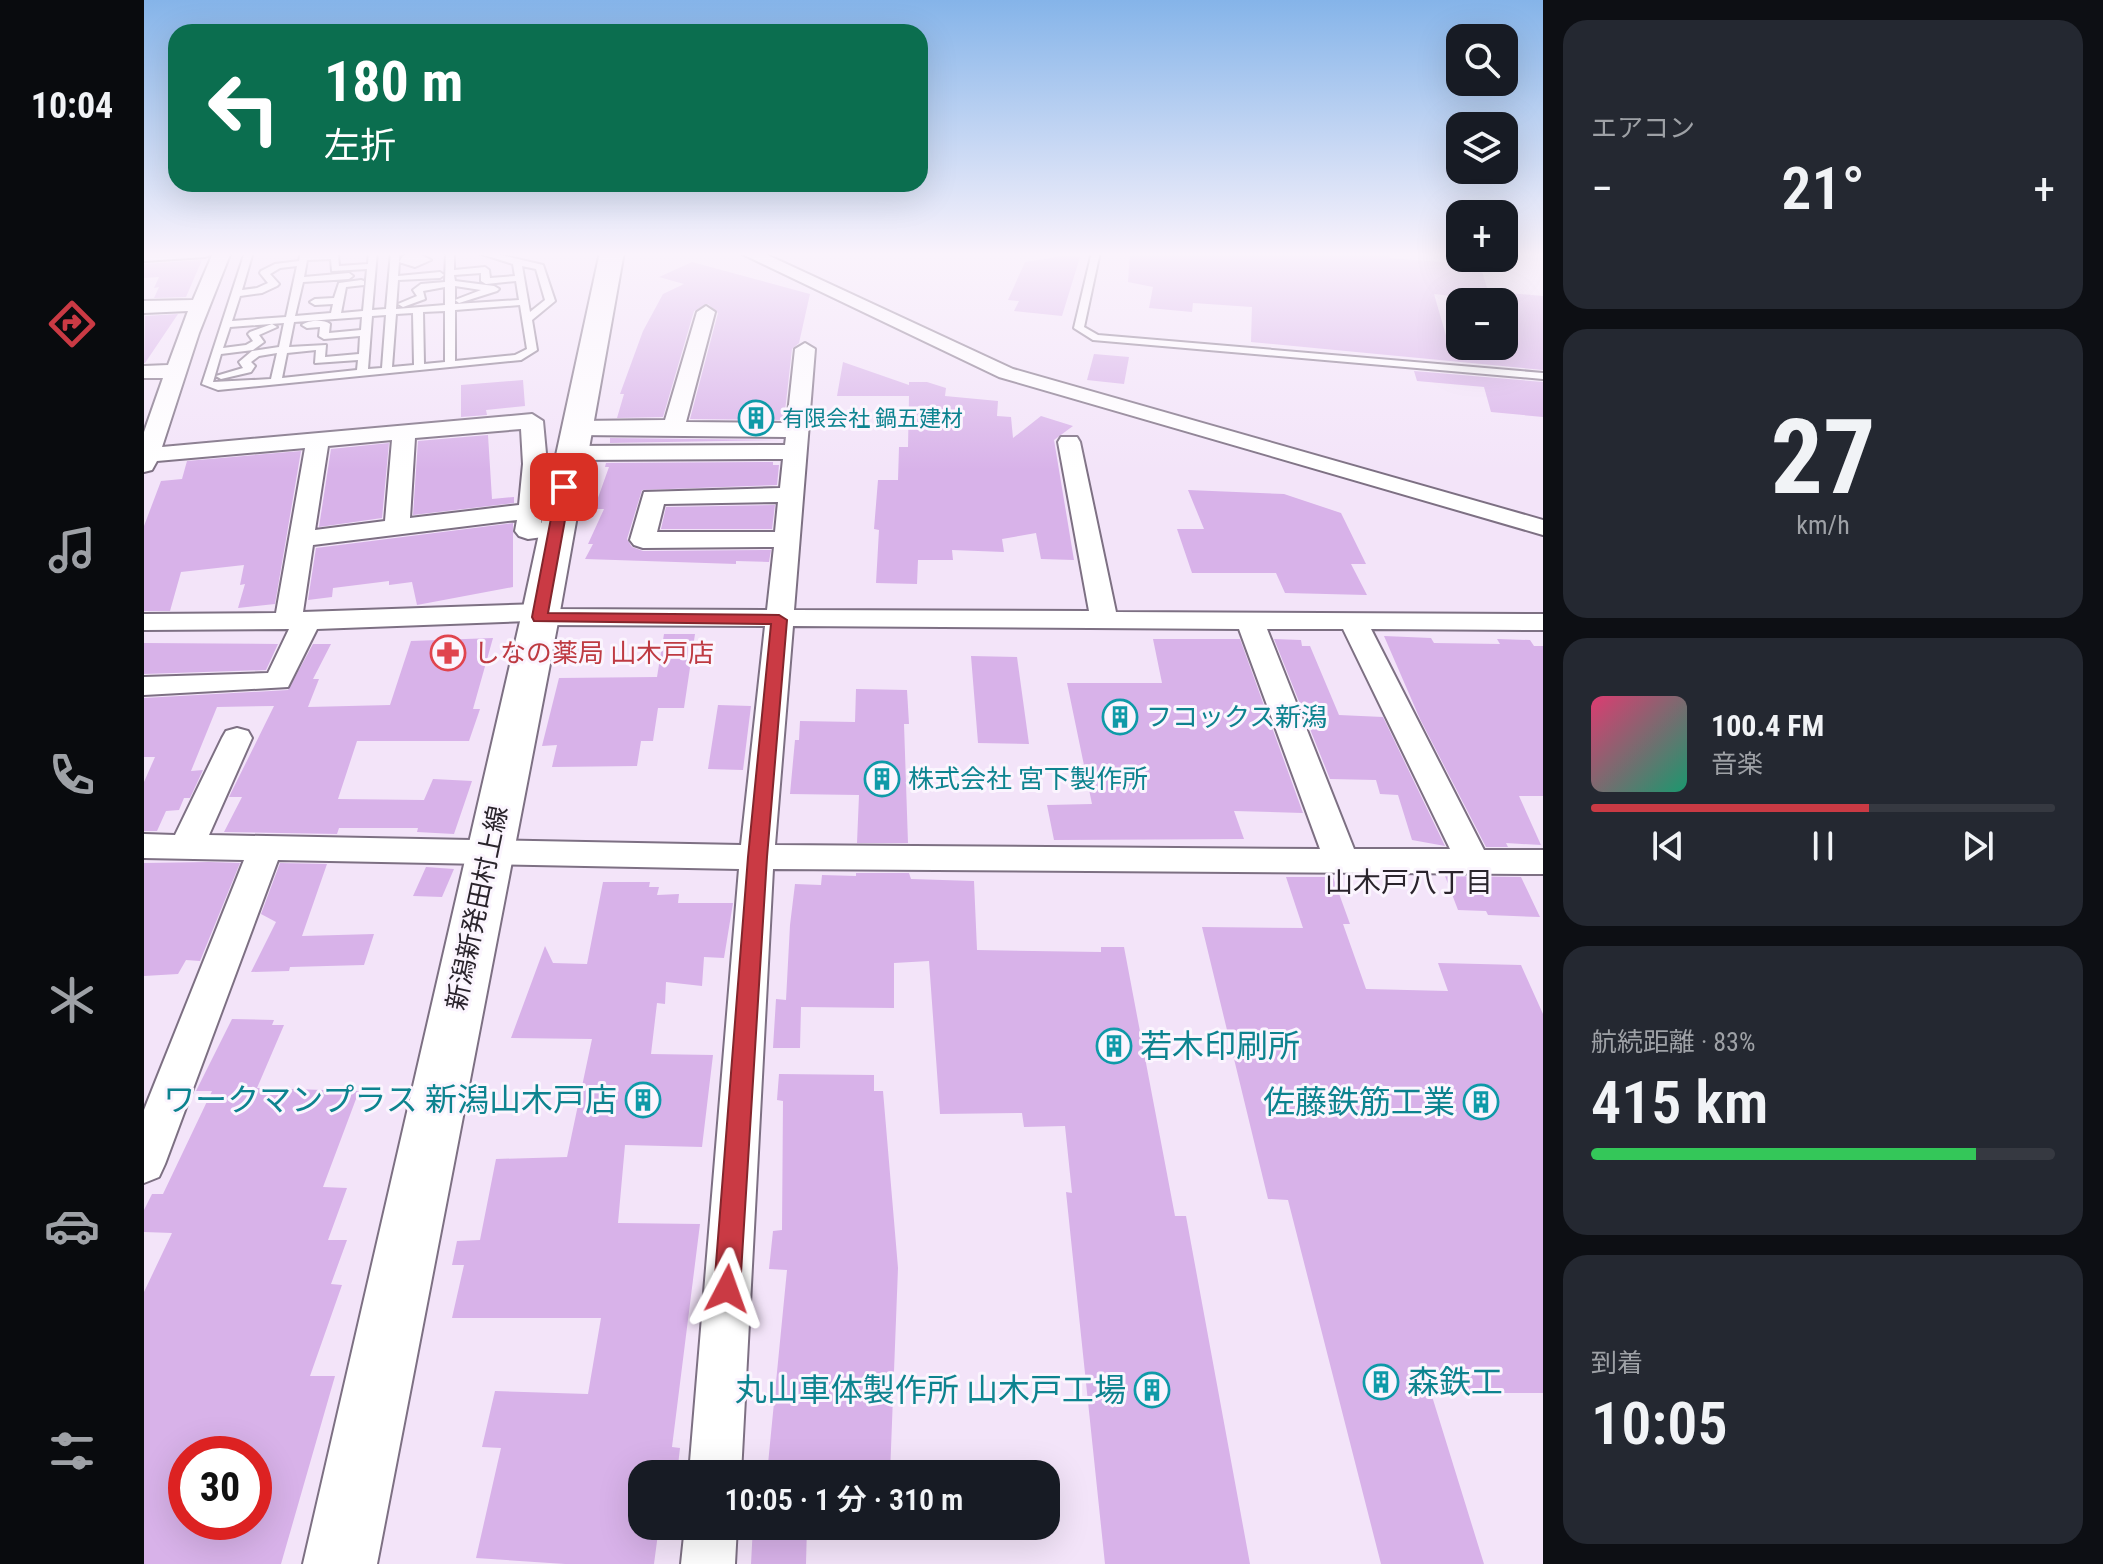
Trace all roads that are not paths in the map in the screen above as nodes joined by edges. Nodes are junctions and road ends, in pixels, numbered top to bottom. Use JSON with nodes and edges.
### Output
{"nodes":[{"id":1,"x":194,"y":325,"type":"edge"},
{"id":2,"x":225,"y":325,"type":"edge"},
{"id":3,"x":283,"y":325,"type":"edge"},
{"id":4,"x":290,"y":325,"type":"edge"},
{"id":5,"x":325,"y":325,"type":"edge"},
{"id":6,"x":365,"y":325,"type":"edge"},
{"id":7,"x":391,"y":325,"type":"edge"},
{"id":8,"x":418,"y":325,"type":"edge"},
{"id":9,"x":450,"y":325,"type":"edge"},
{"id":10,"x":528,"y":325,"type":"edge"},
{"id":11,"x":597,"y":325,"type":"edge"},
{"id":12,"x":702,"y":325,"type":"edge"},
{"id":13,"x":903,"y":325,"type":"edge"},
{"id":14,"x":1080,"y":325,"type":"edge"},
{"id":15,"x":364,"y":333,"type":"junction"},
{"id":16,"x":805,"y":349,"type":"dead end"},
{"id":17,"x":284,"y":350,"type":"junction"},
{"id":18,"x":216,"y":352,"type":"junction"},
{"id":19,"x":363,"y":357,"type":"junction"},
{"id":20,"x":450,"y":365,"type":"junction"},
{"id":21,"x":419,"y":368,"type":"junction"},
{"id":22,"x":178,"y":371,"type":"junction"},
{"id":23,"x":387,"y":371,"type":"junction"},
{"id":24,"x":144,"y":372,"type":"edge"},
{"id":25,"x":362,"y":374,"type":"junction"},
{"id":26,"x":1543,"y":376,"type":"edge"},
{"id":27,"x":210,"y":377,"type":"junction"},
{"id":28,"x":276,"y":381,"type":"junction"},
{"id":29,"x":665,"y":429,"type":"junction"},
{"id":30,"x":404,"y":432,"type":"junction"},
{"id":31,"x":574,"y":440,"type":"junction"},
{"id":32,"x":796,"y":441,"type":"junction"},
{"id":33,"x":317,"y":442,"type":"junction"},
{"id":34,"x":1069,"y":442,"type":"dead end"},
{"id":35,"x":146,"y":460,"type":"edge"},
{"id":36,"x":791,"y":495,"type":"junction"},
{"id":37,"x":543,"y":520,"type":"junction"},
{"id":38,"x":397,"y":527,"type":"junction"},
{"id":39,"x":1543,"y":528,"type":"edge"},
{"id":40,"x":302,"y":539,"type":"junction"},
{"id":41,"x":787,"y":539,"type":"junction"},
{"id":42,"x":540,"y":615,"type":"junction"},
{"id":43,"x":779,"y":620,"type":"junction"},
{"id":44,"x":298,"y":621,"type":"junction"},
{"id":45,"x":1104,"y":621,"type":"junction"},
{"id":46,"x":1250,"y":621,"type":"junction"},
{"id":47,"x":1353,"y":621,"type":"junction"},
{"id":48,"x":144,"y":622,"type":"edge"},
{"id":49,"x":1543,"y":622,"type":"edge"},
{"id":50,"x":144,"y":686,"type":"edge"},
{"id":51,"x":237,"y":738,"type":"dead end"},
{"id":52,"x":144,"y":846,"type":"edge"},
{"id":53,"x":187,"y":846,"type":"junction"},
{"id":54,"x":266,"y":846,"type":"junction"},
{"id":55,"x":489,"y":851,"type":"junction"},
{"id":56,"x":757,"y":857,"type":"junction"},
{"id":57,"x":1342,"y":861,"type":"junction"},
{"id":58,"x":1473,"y":862,"type":"junction"},
{"id":59,"x":1543,"y":862,"type":"edge"},
{"id":60,"x":144,"y":1164,"type":"edge"},
{"id":61,"x":716,"y":1460,"type":"edge"},
{"id":62,"x":710,"y":1540,"type":"edge"},
{"id":63,"x":340,"y":1564,"type":"edge"},
{"id":64,"x":708,"y":1564,"type":"edge"}],
"edges":[{"from":1,"to":22,"type":"street"},
{"from":2,"to":18,"type":"lane"},
{"from":3,"to":18,"type":"lane"},
{"from":4,"to":17,"type":"lane"},
{"from":5,"to":15,"type":"lane"},
{"from":6,"to":15,"type":"lane"},
{"from":7,"to":23,"type":"lane"},
{"from":8,"to":21,"type":"lane"},
{"from":9,"to":20,"type":"lane"},
{"from":10,"to":20,"type":"lane"},
{"from":11,"to":31,"type":"main road","name":"新潟新発田村上線"},
{"from":12,"to":29,"type":"street"},
{"from":13,"to":39,"type":"street"},
{"from":14,"to":26,"type":"lane"},
{"from":15,"to":19,"type":"lane"},
{"from":16,"to":32,"type":"street"},
{"from":17,"to":19,"type":"lane"},
{"from":17,"to":27,"type":"lane"},
{"from":17,"to":28,"type":"lane"},
{"from":18,"to":27,"type":"lane"},
{"from":19,"to":25,"type":"lane"},
{"from":20,"to":21,"type":"lane"},
{"from":21,"to":23,"type":"lane"},
{"from":22,"to":24,"type":"street"},
{"from":22,"to":35,"type":"street"},
{"from":23,"to":25,"type":"lane"},
{"from":25,"to":28,"type":"lane"},
{"from":27,"to":28,"type":"lane"},
{"from":29,"to":31,"type":"street"},
{"from":29,"to":32,"type":"street"},
{"from":30,"to":33,"type":"street"},
{"from":30,"to":37,"type":"street"},
{"from":30,"to":38,"type":"street"},
{"from":31,"to":32,"type":"street"},
{"from":31,"to":37,"type":"main road","name":"新潟新発田村上線"},
{"from":32,"to":36,"type":"street"},
{"from":33,"to":35,"type":"street"},
{"from":33,"to":40,"type":"street"},
{"from":34,"to":45,"type":"street"},
{"from":36,"to":41,"type":"street"},
{"from":36,"to":41,"type":"street"},
{"from":37,"to":38,"type":"street"},
{"from":37,"to":42,"type":"main road","name":"新潟新発田村上線"},
{"from":38,"to":40,"type":"street"},
{"from":40,"to":44,"type":"street"},
{"from":41,"to":43,"type":"street"},
{"from":42,"to":43,"type":"street"},
{"from":42,"to":44,"type":"street"},
{"from":42,"to":55,"type":"main road","name":"新潟新発田村上線"},
{"from":43,"to":45,"type":"street"},
{"from":43,"to":56,"type":"street"},
{"from":44,"to":48,"type":"street"},
{"from":44,"to":50,"type":"street"},
{"from":45,"to":46,"type":"street"},
{"from":46,"to":47,"type":"street"},
{"from":46,"to":57,"type":"street"},
{"from":47,"to":49,"type":"street"},
{"from":47,"to":58,"type":"street"},
{"from":51,"to":53,"type":"street"},
{"from":52,"to":53,"type":"street"},
{"from":53,"to":54,"type":"street"},
{"from":54,"to":55,"type":"street"},
{"from":54,"to":60,"type":"street"},
{"from":55,"to":56,"type":"street"},
{"from":55,"to":63,"type":"main road","name":"新潟新発田村上線"},
{"from":56,"to":57,"type":"street"},
{"from":56,"to":61,"type":"street"},
{"from":57,"to":58,"type":"street"},
{"from":58,"to":59,"type":"street"},
{"from":62,"to":64,"type":"street"}]}
